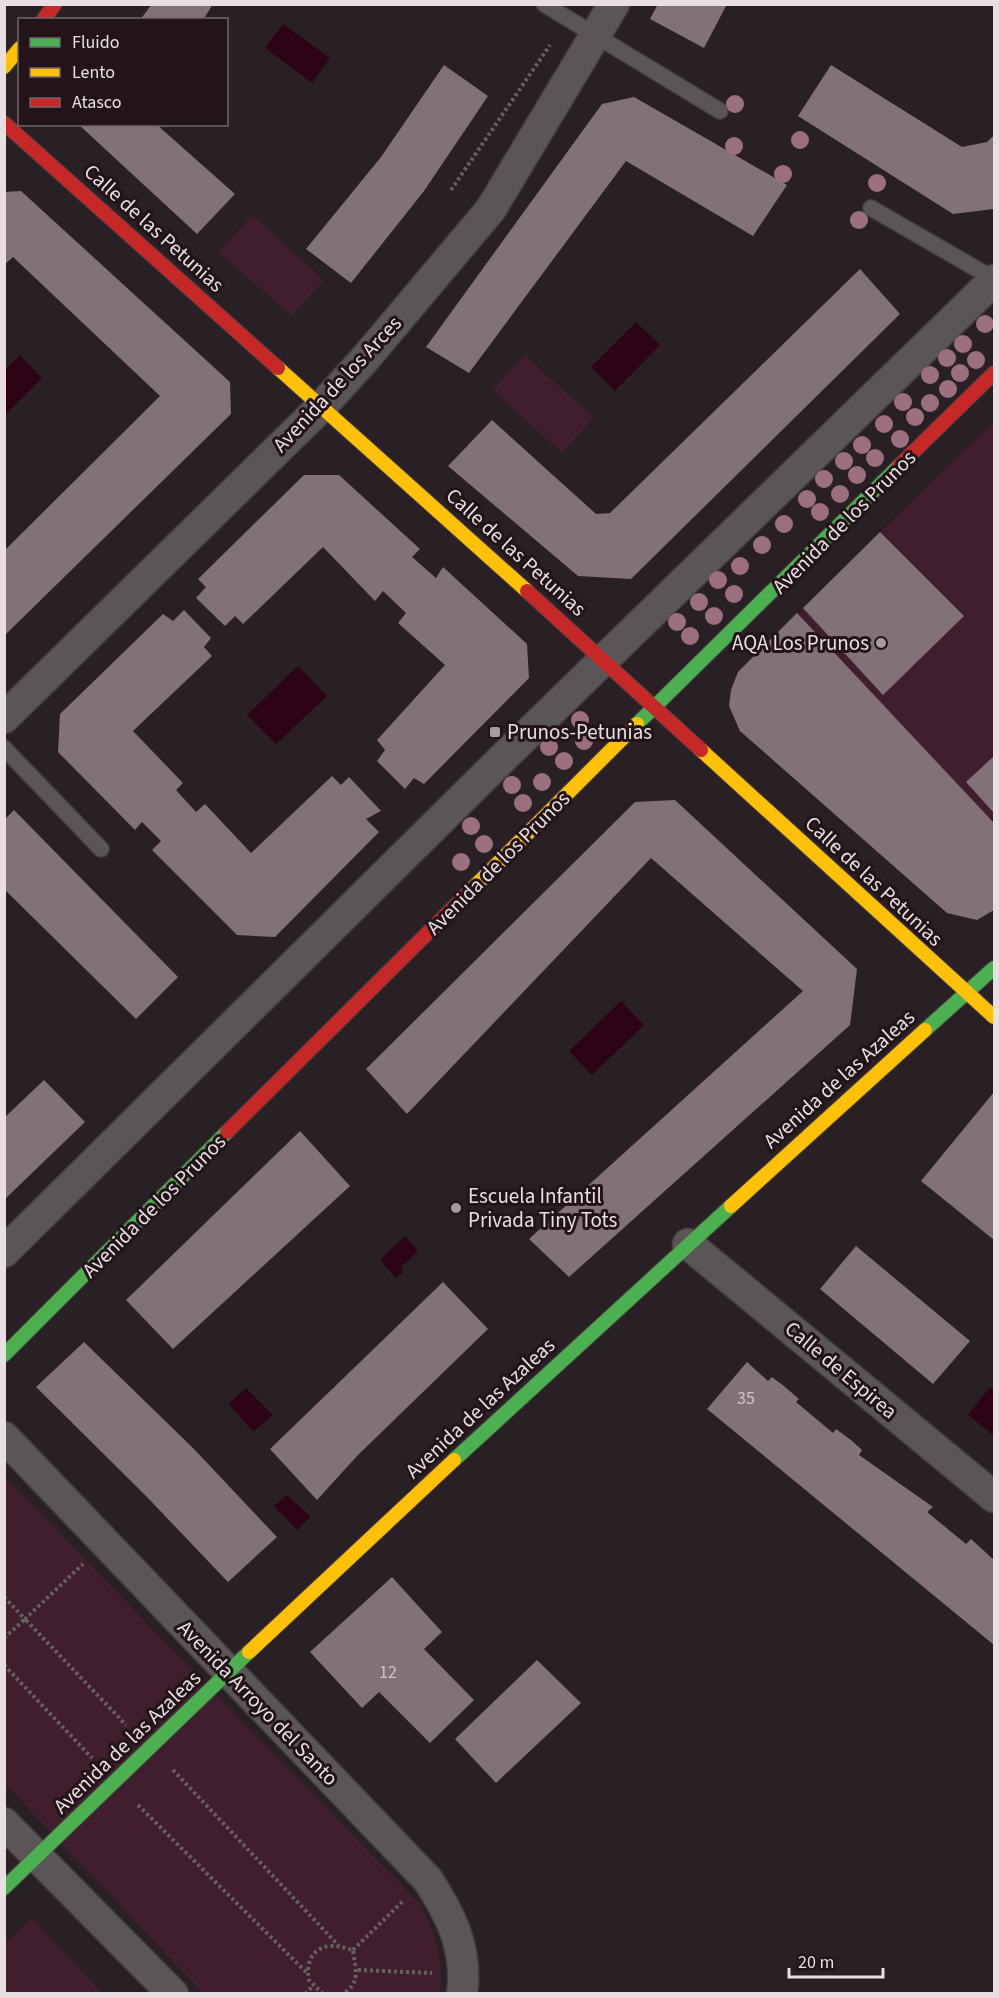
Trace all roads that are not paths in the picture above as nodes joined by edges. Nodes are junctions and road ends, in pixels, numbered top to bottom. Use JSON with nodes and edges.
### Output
{"nodes":[{"id":1,"x":55,"y":4,"type":"edge"},
{"id":2,"x":544,"y":4,"type":"edge"},
{"id":3,"x":614,"y":4,"type":"edge"},
{"id":4,"x":44,"y":18,"type":"edge"},
{"id":5,"x":595,"y":35,"type":"junction"},
{"id":6,"x":18,"y":50,"type":"edge"},
{"id":7,"x":4,"y":67,"type":"edge"},
{"id":8,"x":720,"y":111,"type":"dead end"},
{"id":9,"x":4,"y":123,"type":"edge"},
{"id":10,"x":871,"y":208,"type":"dead end"},
{"id":11,"x":994,"y":279,"type":"edge"},
{"id":12,"x":994,"y":373,"type":"edge"},
{"id":13,"x":322,"y":406,"type":"junction"},
{"id":14,"x":603,"y":660,"type":"junction"},
{"id":15,"x":654,"y":707,"type":"junction"},
{"id":16,"x":4,"y":718,"type":"edge"},
{"id":17,"x":4,"y":748,"type":"edge"},
{"id":18,"x":101,"y":849,"type":"dead end"},
{"id":19,"x":994,"y":968,"type":"edge"},
{"id":20,"x":966,"y":994,"type":"junction"},
{"id":21,"x":994,"y":1017,"type":"edge"},
{"id":22,"x":688,"y":1244,"type":"junction"},
{"id":23,"x":4,"y":1252,"type":"edge"},
{"id":24,"x":4,"y":1355,"type":"edge"},
{"id":25,"x":4,"y":1437,"type":"edge"},
{"id":26,"x":994,"y":1497,"type":"edge"},
{"id":27,"x":228,"y":1672,"type":"junction"},
{"id":28,"x":4,"y":1823,"type":"edge"},
{"id":29,"x":40,"y":1857,"type":"junction"},
{"id":30,"x":4,"y":1888,"type":"edge"},
{"id":31,"x":173,"y":1994,"type":"edge"},
{"id":32,"x":462,"y":1994,"type":"edge"}],
"edges":[{"from":1,"to":4,"type":"street"},
{"from":2,"to":5,"type":"lane"},
{"from":3,"to":5,"type":"street","name":"Avenida de los Arces"},
{"from":5,"to":8,"type":"lane"},
{"from":5,"to":13,"type":"street","name":"Avenida de los Arces"},
{"from":6,"to":7,"type":"street"},
{"from":9,"to":13,"type":"street","name":"Calle de las Petunias"},
{"from":10,"to":11,"type":"lane"},
{"from":11,"to":14,"type":"street"},
{"from":12,"to":15,"type":"street","name":"Avenida de los Prunos"},
{"from":13,"to":14,"type":"street","name":"Calle de las Petunias"},
{"from":13,"to":16,"type":"street","name":"Avenida de los Arces"},
{"from":14,"to":15,"type":"street","name":"Calle de las Petunias"},
{"from":14,"to":23,"type":"street"},
{"from":15,"to":20,"type":"street","name":"Calle de las Petunias"},
{"from":15,"to":24,"type":"street","name":"Avenida de los Prunos"},
{"from":17,"to":18,"type":"lane"},
{"from":19,"to":20,"type":"street","name":"Avenida de las Azaleas"},
{"from":20,"to":21,"type":"street","name":"Calle de las Petunias"},
{"from":20,"to":22,"type":"street","name":"Avenida de las Azaleas"},
{"from":22,"to":26,"type":"street","name":"Calle de Espirea"},
{"from":22,"to":27,"type":"street","name":"Avenida de las Azaleas"},
{"from":25,"to":27,"type":"street","name":"Avenida Arroyo del Santo"},
{"from":27,"to":29,"type":"street","name":"Avenida de las Azaleas"},
{"from":27,"to":32,"type":"street","name":"Avenida Arroyo del Santo"},
{"from":28,"to":29,"type":"street"},
{"from":29,"to":30,"type":"street","name":"Avenida de las Azaleas"},
{"from":29,"to":31,"type":"street"}]}
